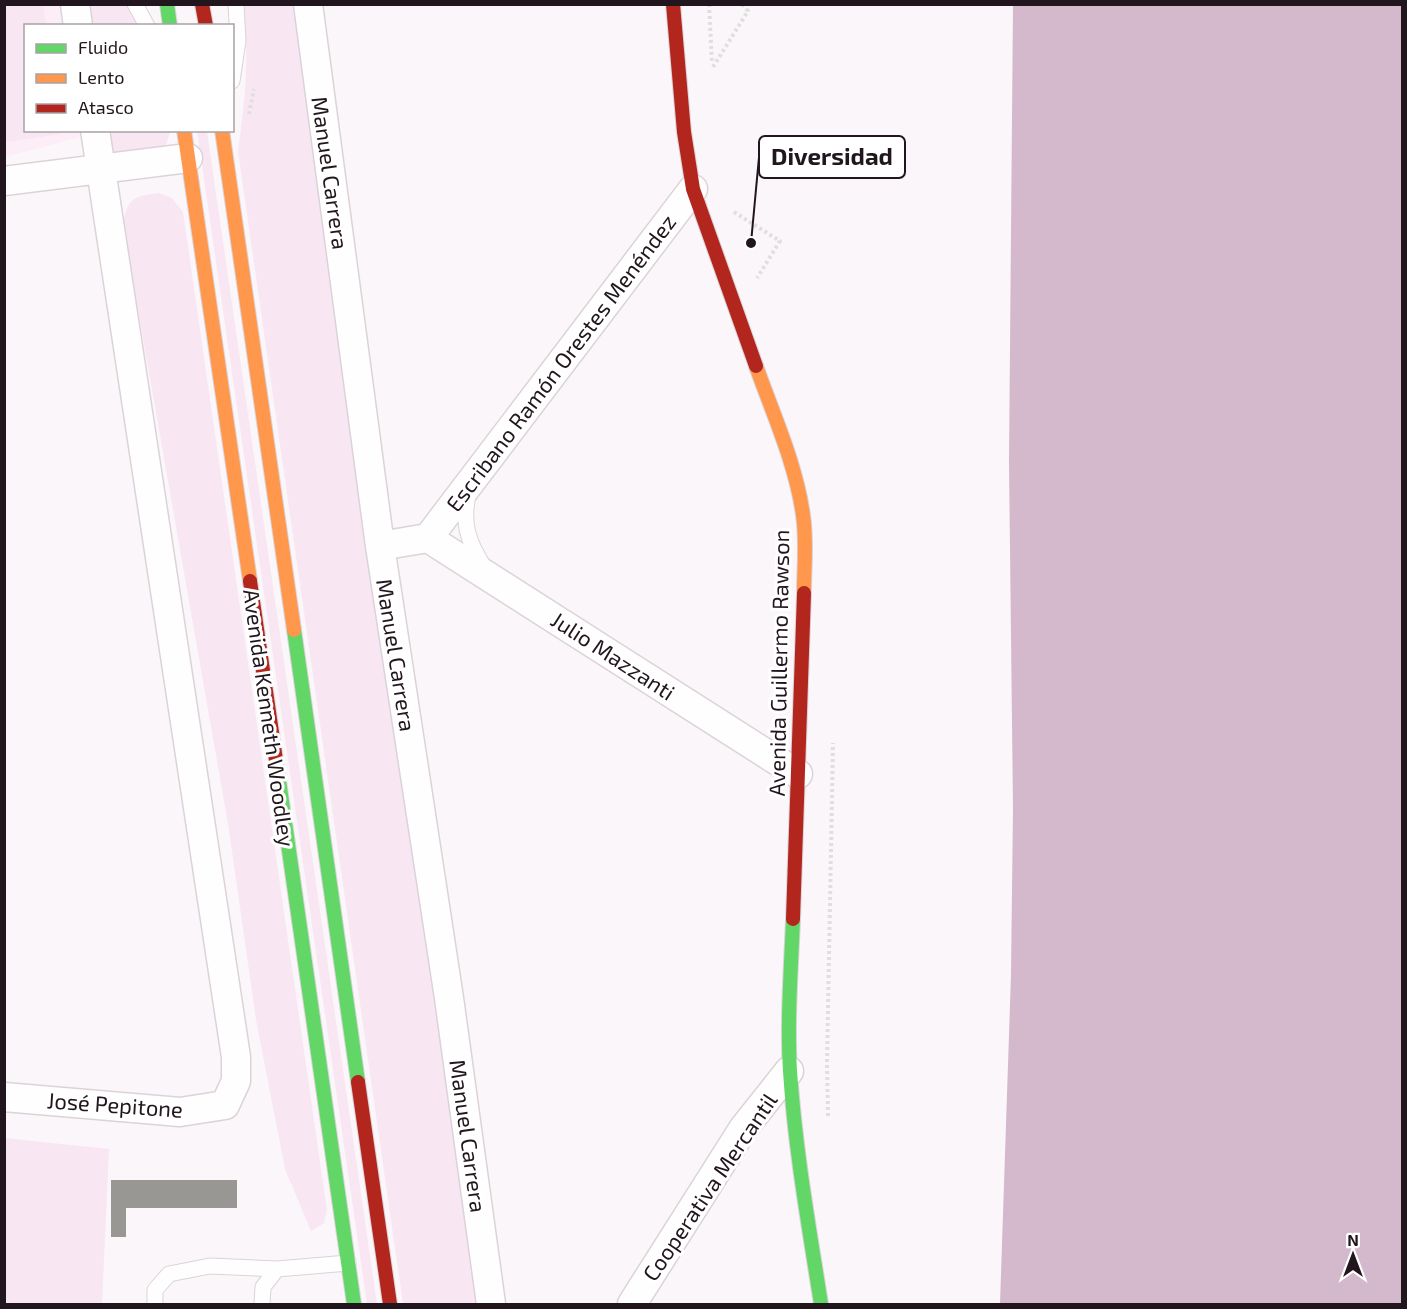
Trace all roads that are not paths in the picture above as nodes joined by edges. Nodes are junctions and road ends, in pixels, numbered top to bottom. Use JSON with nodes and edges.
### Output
{"nodes":[{"id":1,"x":75,"y":4,"type":"edge"},
{"id":2,"x":135,"y":4,"type":"edge"},
{"id":3,"x":167,"y":4,"type":"edge"},
{"id":4,"x":202,"y":4,"type":"edge"},
{"id":5,"x":236,"y":4,"type":"edge"},
{"id":6,"x":308,"y":4,"type":"edge"},
{"id":7,"x":674,"y":4,"type":"edge"},
{"id":8,"x":78,"y":24,"type":"edge"},
{"id":9,"x":146,"y":24,"type":"edge"},
{"id":10,"x":170,"y":24,"type":"edge"},
{"id":11,"x":206,"y":24,"type":"edge"},
{"id":12,"x":234,"y":68,"type":"edge"},
{"id":13,"x":95,"y":132,"type":"edge"},
{"id":14,"x":184,"y":132,"type":"edge"},
{"id":15,"x":224,"y":134,"type":"edge"},
{"id":16,"x":188,"y":158,"type":"junction"},
{"id":17,"x":101,"y":170,"type":"junction"},
{"id":18,"x":4,"y":182,"type":"edge"},
{"id":19,"x":693,"y":189,"type":"junction"},
{"id":20,"x":473,"y":480,"type":"junction"},
{"id":21,"x":429,"y":538,"type":"junction"},
{"id":22,"x":380,"y":546,"type":"junction"},
{"id":23,"x":491,"y":578,"type":"junction"},
{"id":24,"x":798,"y":774,"type":"junction"},
{"id":25,"x":789,"y":1071,"type":"junction"},
{"id":26,"x":4,"y":1097,"type":"edge"},
{"id":27,"x":348,"y":1263,"type":"junction"},
{"id":28,"x":277,"y":1269,"type":"junction"},
{"id":29,"x":155,"y":1305,"type":"edge"},
{"id":30,"x":262,"y":1305,"type":"edge"},
{"id":31,"x":354,"y":1305,"type":"edge"},
{"id":32,"x":390,"y":1305,"type":"edge"},
{"id":33,"x":491,"y":1305,"type":"edge"},
{"id":34,"x":632,"y":1305,"type":"edge"},
{"id":35,"x":822,"y":1305,"type":"edge"}],
"edges":[{"from":1,"to":8,"type":"street"},
{"from":2,"to":9,"type":"lane"},
{"from":3,"to":10,"type":"main road"},
{"from":4,"to":11,"type":"main road"},
{"from":5,"to":12,"type":"lane"},
{"from":6,"to":22,"type":"street","name":"Manuel Carrera"},
{"from":7,"to":19,"type":"main road","name":"Avenida Guillermo Rawson"},
{"from":13,"to":17,"type":"street"},
{"from":14,"to":16,"type":"main road","name":"Avenida Kenneth Woodley"},
{"from":15,"to":32,"type":"main road","name":"Avenida Kenneth Woodley"},
{"from":16,"to":17,"type":"street"},
{"from":16,"to":27,"type":"main road","name":"Avenida Kenneth Woodley"},
{"from":17,"to":18,"type":"street"},
{"from":17,"to":26,"type":"street","name":"José Pepitone"},
{"from":19,"to":20,"type":"street","name":"Escribano Ramón Orestes Menéndez"},
{"from":19,"to":24,"type":"main road","name":"Avenida Guillermo Rawson"},
{"from":20,"to":21,"type":"street","name":"Escribano Ramón Orestes Menéndez"},
{"from":20,"to":23,"type":"lane"},
{"from":21,"to":22,"type":"street"},
{"from":21,"to":23,"type":"street","name":"Julio Mazzanti"},
{"from":22,"to":33,"type":"street","name":"Manuel Carrera"},
{"from":23,"to":24,"type":"street","name":"Julio Mazzanti"},
{"from":24,"to":25,"type":"main road","name":"Avenida Guillermo Rawson"},
{"from":25,"to":34,"type":"street","name":"Cooperativa Mercantil"},
{"from":25,"to":35,"type":"main road","name":"Avenida Guillermo Rawson"},
{"from":27,"to":28,"type":"lane"},
{"from":27,"to":31,"type":"main road","name":"Avenida Kenneth Woodley"},
{"from":28,"to":29,"type":"lane"},
{"from":28,"to":30,"type":"lane"}]}
